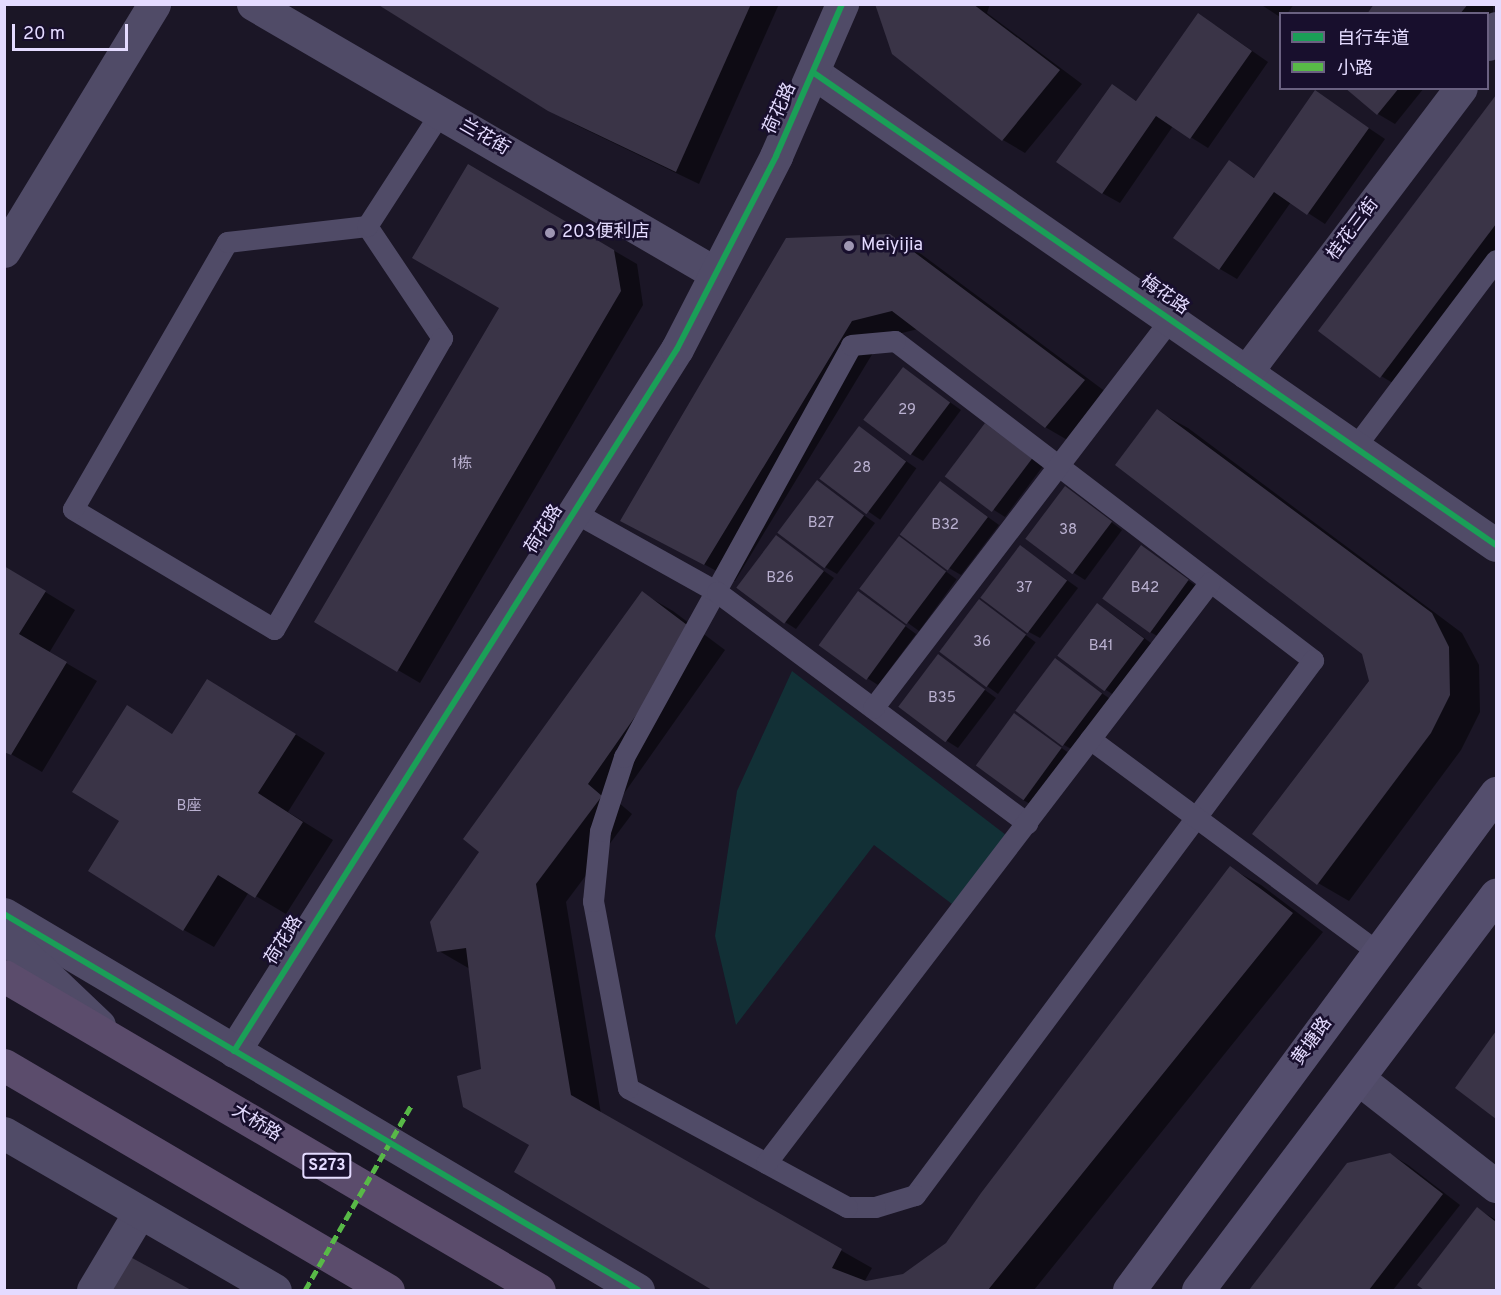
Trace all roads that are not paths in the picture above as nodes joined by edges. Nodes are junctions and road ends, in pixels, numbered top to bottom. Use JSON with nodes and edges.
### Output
{"nodes":[{"id":1,"x":154,"y":4,"type":"edge"},
{"id":2,"x":253,"y":4,"type":"edge"},
{"id":3,"x":842,"y":4,"type":"edge"},
{"id":4,"x":1497,"y":28,"type":"edge"},
{"id":5,"x":1489,"y":42,"type":"edge"},
{"id":6,"x":814,"y":73,"type":"junction"},
{"id":7,"x":1459,"y":90,"type":"edge"},
{"id":8,"x":440,"y":113,"type":"junction"},
{"id":9,"x":367,"y":226,"type":"junction"},
{"id":10,"x":4,"y":251,"type":"edge"},
{"id":11,"x":1497,"y":260,"type":"edge"},
{"id":12,"x":716,"y":273,"type":"junction"},
{"id":13,"x":1170,"y":319,"type":"junction"},
{"id":14,"x":1246,"y":372,"type":"junction"},
{"id":15,"x":1355,"y":447,"type":"junction"},
{"id":16,"x":1058,"y":465,"type":"junction"},
{"id":17,"x":574,"y":512,"type":"junction"},
{"id":18,"x":1497,"y":545,"type":"edge"},
{"id":19,"x":1210,"y":582,"type":"junction"},
{"id":20,"x":717,"y":592,"type":"junction"},
{"id":21,"x":873,"y":708,"type":"junction"},
{"id":22,"x":1090,"y":740,"type":"junction"},
{"id":23,"x":1497,"y":793,"type":"edge"},
{"id":24,"x":1196,"y":818,"type":"junction"},
{"id":25,"x":1027,"y":823,"type":"junction"},
{"id":26,"x":1497,"y":895,"type":"edge"},
{"id":27,"x":4,"y":915,"type":"edge"},
{"id":28,"x":4,"y":935,"type":"edge"},
{"id":29,"x":1379,"y":953,"type":"junction"},
{"id":30,"x":4,"y":975,"type":"edge"},
{"id":31,"x":116,"y":1041,"type":"junction"},
{"id":32,"x":234,"y":1051,"type":"junction"},
{"id":33,"x":4,"y":1065,"type":"edge"},
{"id":34,"x":1359,"y":1079,"type":"junction"},
{"id":35,"x":4,"y":1133,"type":"edge"},
{"id":36,"x":766,"y":1163,"type":"junction"},
{"id":37,"x":1497,"y":1186,"type":"edge"},
{"id":38,"x":139,"y":1213,"type":"junction"},
{"id":39,"x":93,"y":1290,"type":"edge"},
{"id":40,"x":275,"y":1290,"type":"edge"},
{"id":41,"x":388,"y":1290,"type":"edge"},
{"id":42,"x":539,"y":1290,"type":"edge"},
{"id":43,"x":638,"y":1290,"type":"edge"},
{"id":44,"x":1129,"y":1290,"type":"edge"},
{"id":45,"x":1198,"y":1290,"type":"edge"}],
"edges":[{"from":1,"to":10,"type":"street"},
{"from":2,"to":8,"type":"street","name":"兰花街"},
{"from":3,"to":6,"type":"street","name":"荷花路"},
{"from":4,"to":5,"type":"street"},
{"from":6,"to":12,"type":"street","name":"荷花路"},
{"from":6,"to":13,"type":"street","name":"梅花路"},
{"from":7,"to":14,"type":"street","name":"桂花三街"},
{"from":8,"to":9,"type":"lane"},
{"from":8,"to":12,"type":"street","name":"兰花街"},
{"from":9,"to":9,"type":"lane"},
{"from":11,"to":15,"type":"lane"},
{"from":12,"to":17,"type":"street","name":"荷花路"},
{"from":13,"to":14,"type":"street","name":"梅花路"},
{"from":13,"to":16,"type":"lane"},
{"from":14,"to":15,"type":"street","name":"梅花路"},
{"from":15,"to":18,"type":"street","name":"梅花路"},
{"from":16,"to":19,"type":"lane"},
{"from":16,"to":20,"type":"lane"},
{"from":16,"to":21,"type":"lane"},
{"from":17,"to":20,"type":"lane"},
{"from":17,"to":32,"type":"street","name":"荷花路"},
{"from":19,"to":22,"type":"lane"},
{"from":19,"to":24,"type":"lane"},
{"from":20,"to":21,"type":"lane"},
{"from":20,"to":36,"type":"lane"},
{"from":21,"to":25,"type":"lane"},
{"from":22,"to":24,"type":"lane"},
{"from":22,"to":25,"type":"lane"},
{"from":23,"to":29,"type":"main road","name":"黄塘路"},
{"from":24,"to":29,"type":"lane"},
{"from":24,"to":36,"type":"lane"},
{"from":25,"to":36,"type":"lane"},
{"from":26,"to":34,"type":"main road"},
{"from":27,"to":32,"type":"street"},
{"from":28,"to":31,"type":"street"},
{"from":29,"to":44,"type":"main road","name":"黄塘路"},
{"from":30,"to":31,"type":"main road","name":"大桥路","number":"S273"},
{"from":31,"to":42,"type":"main road","name":"大桥路","number":"S273"},
{"from":32,"to":43,"type":"street"},
{"from":33,"to":41,"type":"main road"},
{"from":34,"to":37,"type":"street"},
{"from":34,"to":45,"type":"main road"},
{"from":35,"to":38,"type":"street"},
{"from":38,"to":39,"type":"street"},
{"from":38,"to":40,"type":"street"}]}
